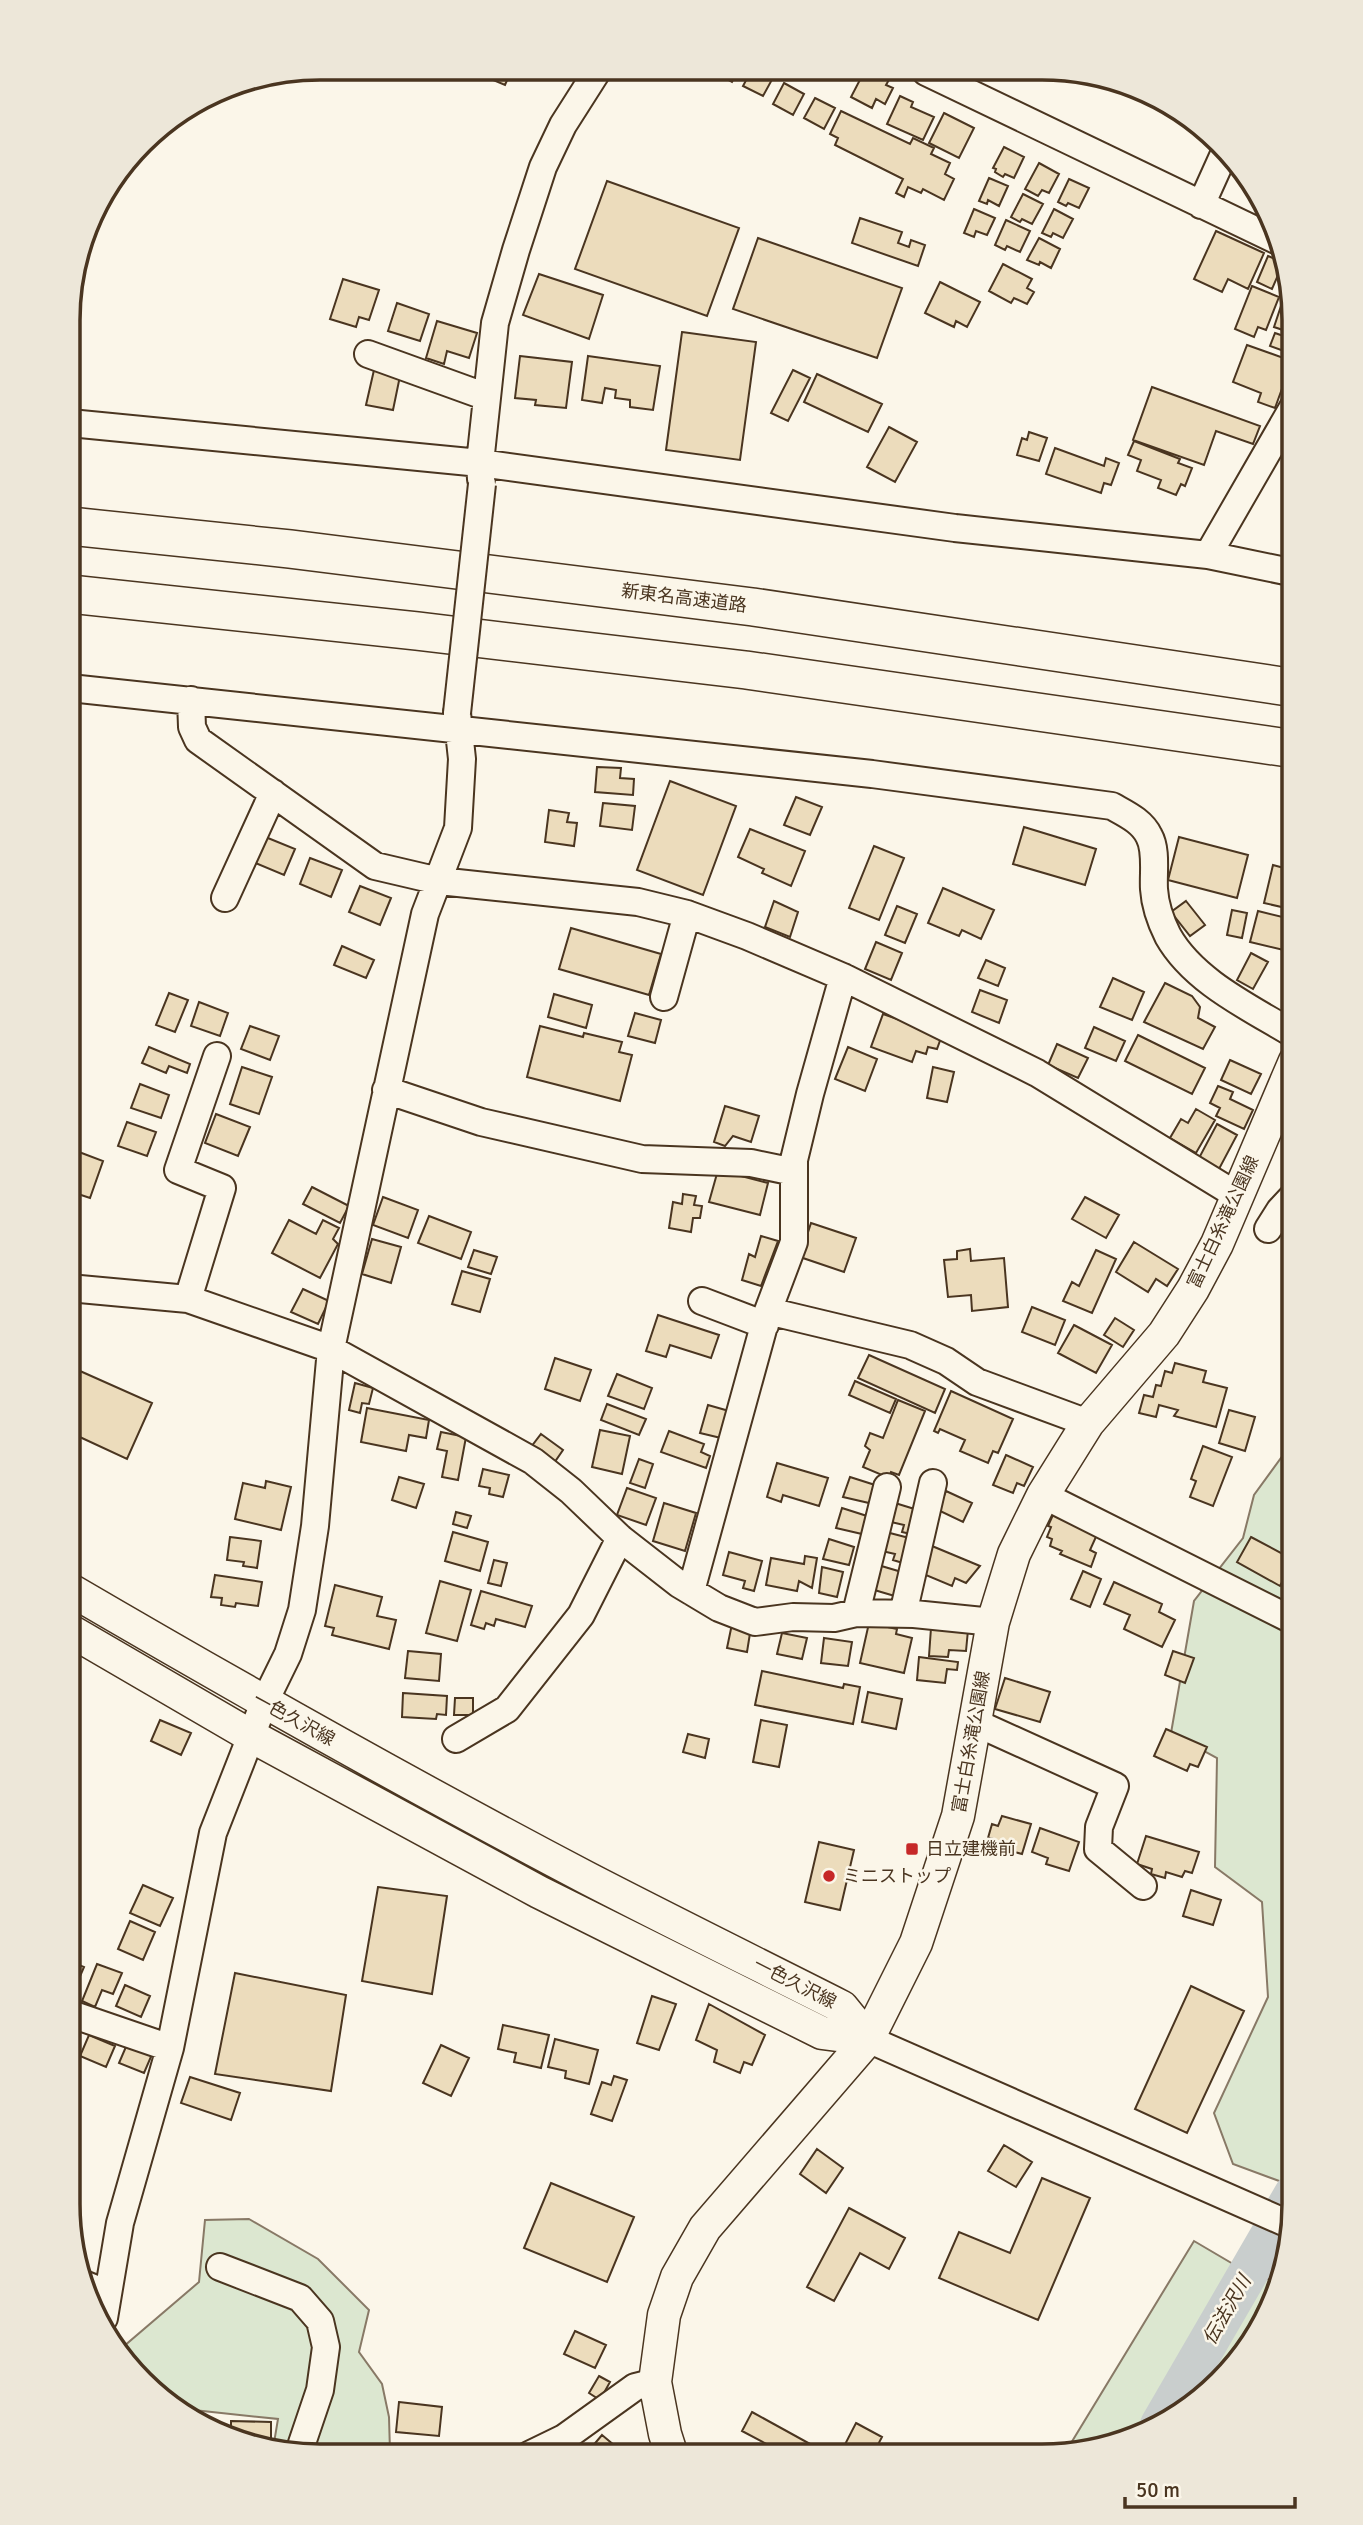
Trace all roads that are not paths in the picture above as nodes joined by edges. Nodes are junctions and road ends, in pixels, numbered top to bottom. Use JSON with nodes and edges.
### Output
{"nodes":[{"id":1,"x":592,"y":80,"type":"edge"},
{"id":2,"x":943,"y":80,"type":"edge"},
{"id":3,"x":1221,"y":160,"type":"edge"},
{"id":4,"x":1201,"y":205,"type":"junction"},
{"id":5,"x":1267,"y":236,"type":"edge"},
{"id":6,"x":368,"y":355,"type":"dead end"},
{"id":7,"x":487,"y":397,"type":"junction"},
{"id":8,"x":80,"y":424,"type":"edge"},
{"id":9,"x":1282,"y":431,"type":"edge"},
{"id":10,"x":481,"y":474,"type":"junction"},
{"id":11,"x":80,"y":527,"type":"edge"},
{"id":12,"x":1208,"y":555,"type":"junction"},
{"id":13,"x":1282,"y":570,"type":"edge"},
{"id":14,"x":80,"y":595,"type":"edge"},
{"id":15,"x":1282,"y":686,"type":"edge"},
{"id":16,"x":80,"y":689,"type":"edge"},
{"id":17,"x":191,"y":700,"type":"junction"},
{"id":18,"x":458,"y":722,"type":"junction"},
{"id":19,"x":1282,"y":747,"type":"edge"},
{"id":20,"x":273,"y":793,"type":"junction"},
{"id":21,"x":439,"y":881,"type":"junction"},
{"id":22,"x":225,"y":898,"type":"dead end"},
{"id":23,"x":687,"y":914,"type":"junction"},
{"id":24,"x":843,"y":977,"type":"junction"},
{"id":25,"x":664,"y":997,"type":"dead end"},
{"id":26,"x":1282,"y":1027,"type":"edge"},
{"id":27,"x":217,"y":1056,"type":"dead end"},
{"id":28,"x":386,"y":1090,"type":"junction"},
{"id":29,"x":1282,"y":1090,"type":"edge"},
{"id":30,"x":794,"y":1172,"type":"junction"},
{"id":31,"x":1238,"y":1196,"type":"junction"},
{"id":32,"x":1282,"y":1208,"type":"edge"},
{"id":33,"x":1268,"y":1229,"type":"dead end"},
{"id":34,"x":80,"y":1289,"type":"edge"},
{"id":35,"x":188,"y":1299,"type":"junction"},
{"id":36,"x":702,"y":1301,"type":"dead end"},
{"id":37,"x":766,"y":1318,"type":"junction"},
{"id":38,"x":331,"y":1349,"type":"junction"},
{"id":39,"x":1088,"y":1423,"type":"junction"},
{"id":40,"x":933,"y":1483,"type":"dead end"},
{"id":41,"x":887,"y":1487,"type":"dead end"},
{"id":42,"x":1043,"y":1494,"type":"junction"},
{"id":43,"x":620,"y":1538,"type":"junction"},
{"id":44,"x":691,"y":1591,"type":"junction"},
{"id":45,"x":80,"y":1595,"type":"edge"},
{"id":46,"x":856,"y":1613,"type":"junction"},
{"id":47,"x":903,"y":1614,"type":"junction"},
{"id":48,"x":1282,"y":1615,"type":"edge"},
{"id":49,"x":993,"y":1622,"type":"junction"},
{"id":50,"x":80,"y":1636,"type":"edge"},
{"id":51,"x":264,"y":1703,"type":"junction"},
{"id":52,"x":974,"y":1723,"type":"junction"},
{"id":53,"x":251,"y":1736,"type":"junction"},
{"id":54,"x":456,"y":1740,"type":"dead end"},
{"id":55,"x":1143,"y":1885,"type":"dead end"},
{"id":56,"x":80,"y":2017,"type":"edge"},
{"id":57,"x":868,"y":2039,"type":"junction"},
{"id":58,"x":170,"y":2048,"type":"junction"},
{"id":59,"x":1282,"y":2221,"type":"edge"},
{"id":60,"x":220,"y":2267,"type":"dead end"},
{"id":61,"x":106,"y":2306,"type":"edge"},
{"id":62,"x":655,"y":2382,"type":"junction"},
{"id":63,"x":302,"y":2443,"type":"edge"},
{"id":64,"x":552,"y":2444,"type":"edge"},
{"id":65,"x":668,"y":2444,"type":"edge"}],
"edges":[{"from":1,"to":7,"type":"street"},
{"from":2,"to":4,"type":"street"},
{"from":3,"to":4,"type":"street"},
{"from":4,"to":5,"type":"street"},
{"from":6,"to":7,"type":"street"},
{"from":7,"to":10,"type":"street"},
{"from":8,"to":10,"type":"street"},
{"from":9,"to":12,"type":"street"},
{"from":10,"to":12,"type":"street"},
{"from":10,"to":18,"type":"street","bridge":true},
{"from":11,"to":15,"type":"highway","name":"新東名高速道路"},
{"from":12,"to":13,"type":"street"},
{"from":14,"to":19,"type":"highway"},
{"from":16,"to":17,"type":"street"},
{"from":17,"to":18,"type":"street"},
{"from":17,"to":20,"type":"street"},
{"from":18,"to":21,"type":"street"},
{"from":18,"to":26,"type":"street"},
{"from":20,"to":21,"type":"street"},
{"from":20,"to":22,"type":"street"},
{"from":21,"to":23,"type":"street"},
{"from":21,"to":28,"type":"street"},
{"from":23,"to":24,"type":"street"},
{"from":23,"to":25,"type":"street"},
{"from":24,"to":30,"type":"street"},
{"from":24,"to":31,"type":"street"},
{"from":27,"to":35,"type":"street"},
{"from":28,"to":30,"type":"street"},
{"from":28,"to":38,"type":"street"},
{"from":29,"to":31,"type":"main road","name":"富士白糸滝公園線"},
{"from":30,"to":37,"type":"street"},
{"from":31,"to":39,"type":"main road","name":"富士白糸滝公園線"},
{"from":32,"to":33,"type":"street"},
{"from":34,"to":35,"type":"street"},
{"from":35,"to":38,"type":"street"},
{"from":36,"to":37,"type":"street"},
{"from":37,"to":39,"type":"street"},
{"from":37,"to":44,"type":"street"},
{"from":38,"to":43,"type":"street"},
{"from":38,"to":51,"type":"street"},
{"from":39,"to":42,"type":"main road","name":"富士白糸滝公園線"},
{"from":40,"to":47,"type":"street"},
{"from":41,"to":46,"type":"street"},
{"from":42,"to":48,"type":"street"},
{"from":42,"to":49,"type":"main road","name":"富士白糸滝公園線"},
{"from":43,"to":44,"type":"street"},
{"from":43,"to":54,"type":"street"},
{"from":44,"to":46,"type":"street"},
{"from":45,"to":51,"type":"main road","name":"一色久沢線"},
{"from":46,"to":47,"type":"street"},
{"from":47,"to":49,"type":"street"},
{"from":49,"to":52,"type":"main road","name":"富士白糸滝公園線"},
{"from":50,"to":53,"type":"main road","name":"一色久沢線"},
{"from":51,"to":53,"type":"street"},
{"from":51,"to":57,"type":"main road","name":"一色久沢線"},
{"from":52,"to":55,"type":"street"},
{"from":52,"to":57,"type":"main road","name":"富士白糸滝公園線"},
{"from":53,"to":57,"type":"main road","name":"一色久沢線"},
{"from":53,"to":58,"type":"street"},
{"from":56,"to":58,"type":"street"},
{"from":57,"to":59,"type":"street"},
{"from":57,"to":62,"type":"main road","name":"富士白糸滝公園線"},
{"from":58,"to":61,"type":"street"},
{"from":60,"to":63,"type":"street"},
{"from":62,"to":64,"type":"street"},
{"from":62,"to":65,"type":"main road","name":"富士白糸滝公園線"}]}
